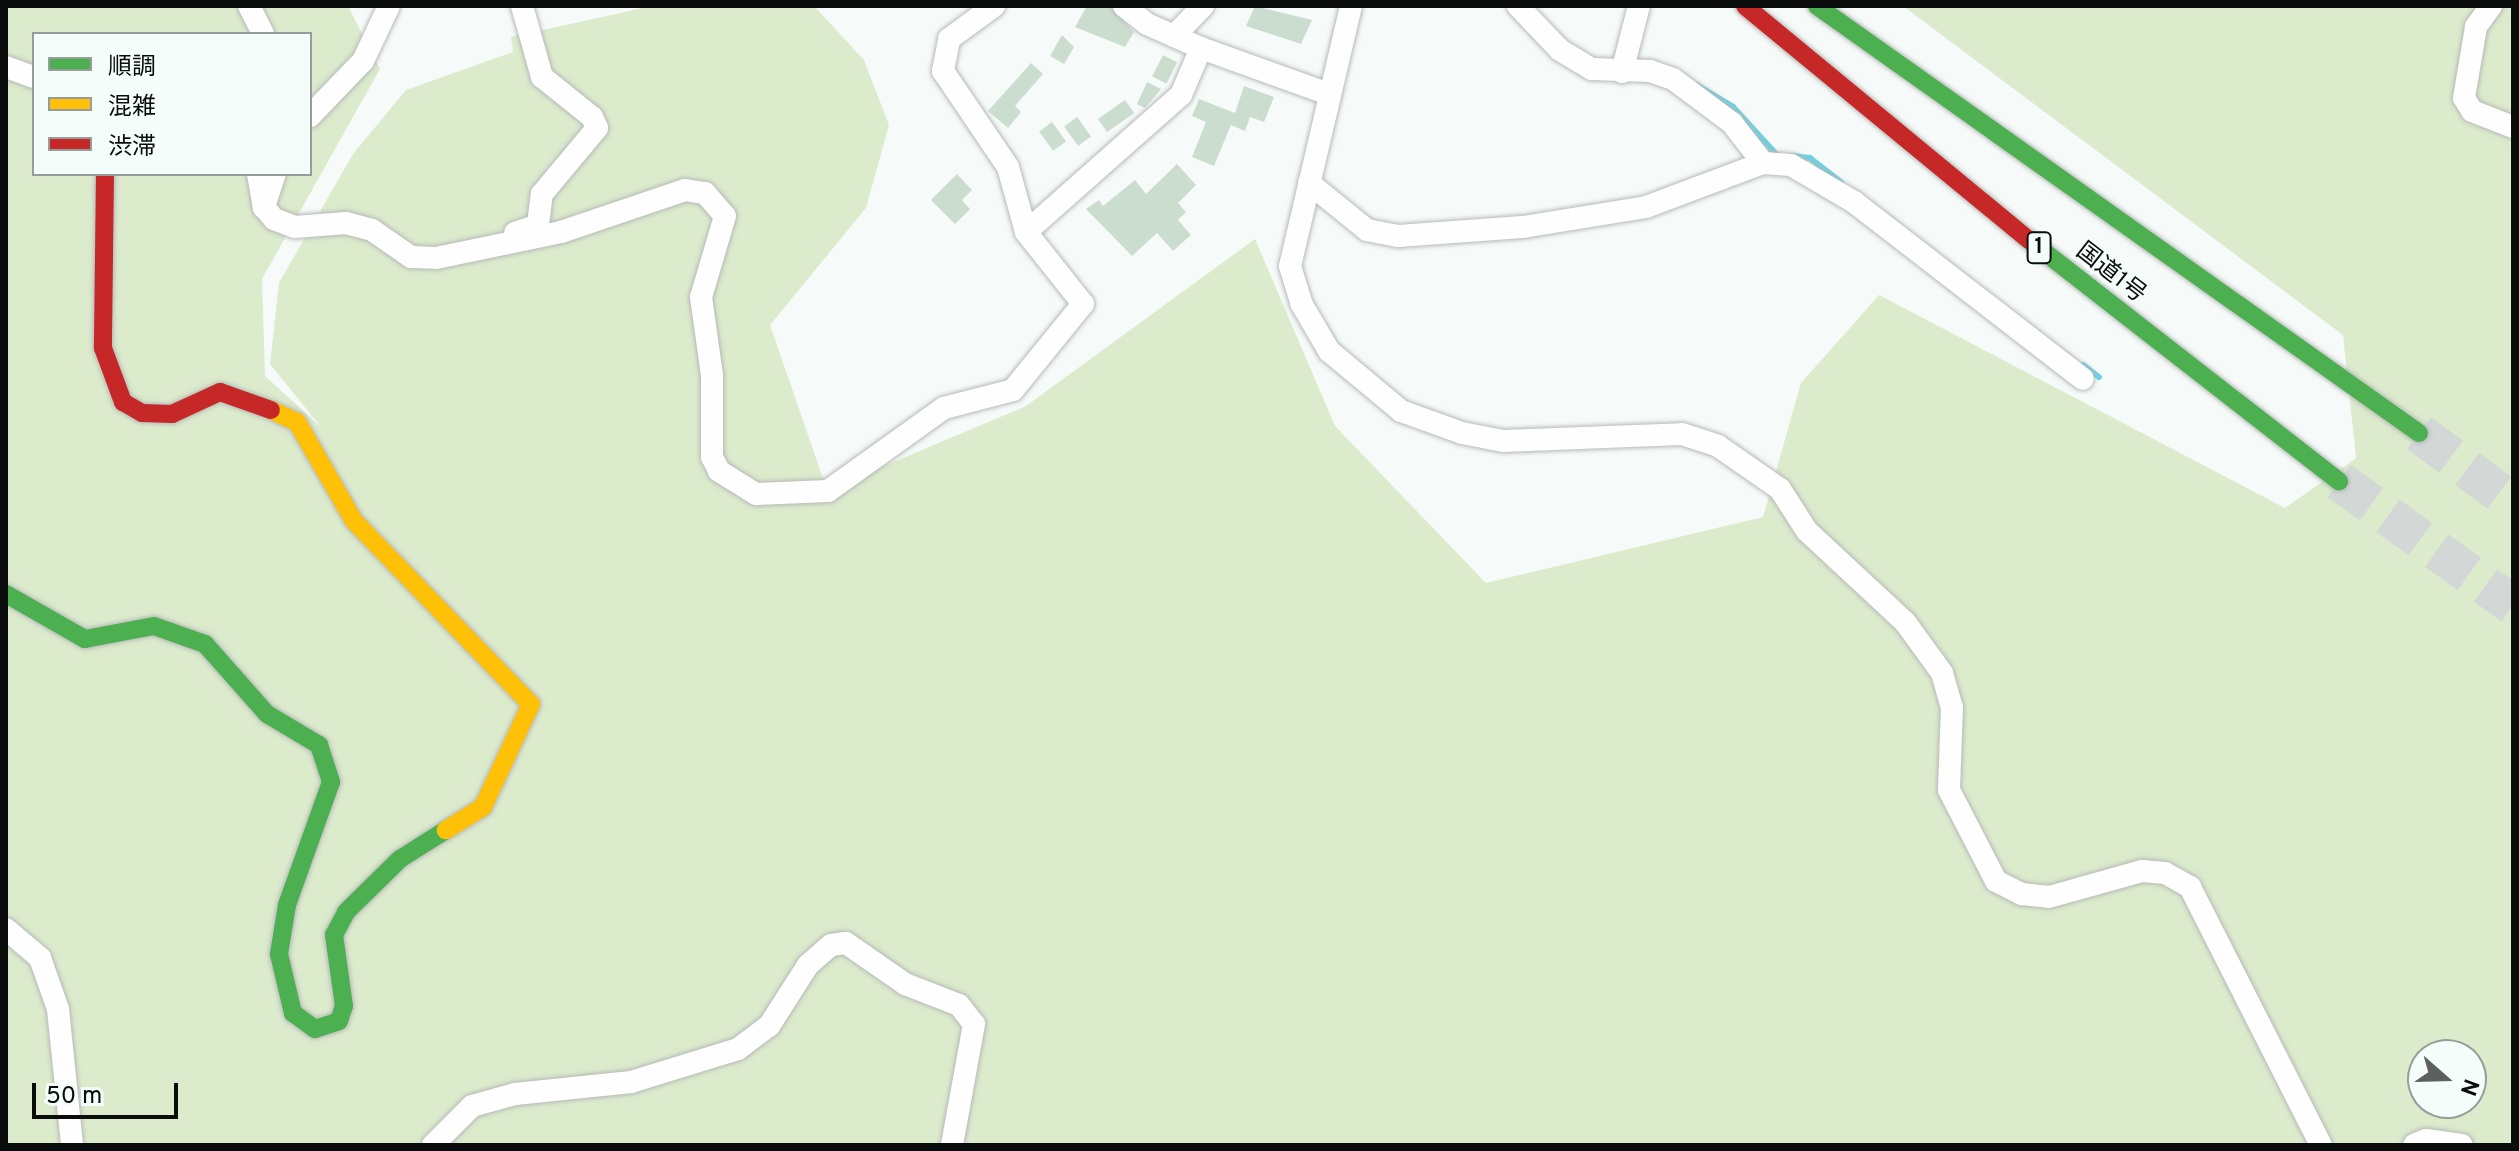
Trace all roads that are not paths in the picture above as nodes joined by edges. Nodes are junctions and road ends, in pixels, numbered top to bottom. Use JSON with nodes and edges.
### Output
{"nodes":[{"id":1,"x":249,"y":6,"type":"edge"},
{"id":2,"x":389,"y":6,"type":"edge"},
{"id":3,"x":522,"y":6,"type":"edge"},
{"id":4,"x":994,"y":6,"type":"edge"},
{"id":5,"x":1124,"y":6,"type":"edge"},
{"id":6,"x":1203,"y":6,"type":"edge"},
{"id":7,"x":1351,"y":6,"type":"edge"},
{"id":8,"x":1518,"y":6,"type":"edge"},
{"id":9,"x":1639,"y":6,"type":"edge"},
{"id":10,"x":1745,"y":6,"type":"edge"},
{"id":11,"x":1817,"y":6,"type":"edge"},
{"id":12,"x":2491,"y":6,"type":"edge"},
{"id":13,"x":262,"y":32,"type":"edge"},
{"id":14,"x":1174,"y":36,"type":"junction"},
{"id":15,"x":1201,"y":48,"type":"junction"},
{"id":16,"x":6,"y":67,"type":"edge"},
{"id":17,"x":1622,"y":72,"type":"junction"},
{"id":18,"x":32,"y":76,"type":"edge"},
{"id":19,"x":1329,"y":94,"type":"junction"},
{"id":20,"x":312,"y":114,"type":"edge"},
{"id":21,"x":2513,"y":127,"type":"edge"},
{"id":22,"x":1763,"y":163,"type":"junction"},
{"id":23,"x":105,"y":176,"type":"edge"},
{"id":24,"x":258,"y":176,"type":"edge"},
{"id":25,"x":274,"y":176,"type":"edge"},
{"id":26,"x":1309,"y":183,"type":"junction"},
{"id":27,"x":264,"y":207,"type":"junction"},
{"id":28,"x":1026,"y":232,"type":"junction"},
{"id":29,"x":466,"y":253,"type":"junction"},
{"id":30,"x":2083,"y":379,"type":"dead end"},
{"id":31,"x":2419,"y":433,"type":"tunnel mouth"},
{"id":32,"x":2339,"y":481,"type":"tunnel mouth"},
{"id":33,"x":6,"y":594,"type":"edge"},
{"id":34,"x":6,"y":929,"type":"edge"},
{"id":35,"x":72,"y":1145,"type":"edge"},
{"id":36,"x":433,"y":1145,"type":"edge"},
{"id":37,"x":952,"y":1145,"type":"edge"},
{"id":38,"x":2321,"y":1145,"type":"edge"},
{"id":39,"x":2414,"y":1145,"type":"edge"},
{"id":40,"x":2462,"y":1145,"type":"edge"}],
"edges":[{"from":1,"to":13,"type":"street"},
{"from":2,"to":20,"type":"street"},
{"from":3,"to":29,"type":"street"},
{"from":4,"to":28,"type":"street"},
{"from":5,"to":14,"type":"street"},
{"from":6,"to":14,"type":"street"},
{"from":7,"to":19,"type":"street"},
{"from":8,"to":17,"type":"street"},
{"from":9,"to":17,"type":"street"},
{"from":10,"to":32,"type":"main road","name":"国道1号","number":"1"},
{"from":11,"to":31,"type":"main road","name":"国道1号"},
{"from":12,"to":21,"type":"street"},
{"from":14,"to":15,"type":"street"},
{"from":15,"to":19,"type":"street"},
{"from":15,"to":28,"type":"street"},
{"from":16,"to":18,"type":"street"},
{"from":17,"to":22,"type":"street"},
{"from":19,"to":26,"type":"street"},
{"from":22,"to":26,"type":"street"},
{"from":22,"to":30,"type":"street"},
{"from":23,"to":33,"type":"main road"},
{"from":24,"to":27,"type":"street"},
{"from":25,"to":27,"type":"street"},
{"from":26,"to":38,"type":"street"},
{"from":27,"to":29,"type":"street"},
{"from":28,"to":29,"type":"street"},
{"from":34,"to":35,"type":"street"},
{"from":36,"to":37,"type":"street"},
{"from":39,"to":40,"type":"street"}]}
